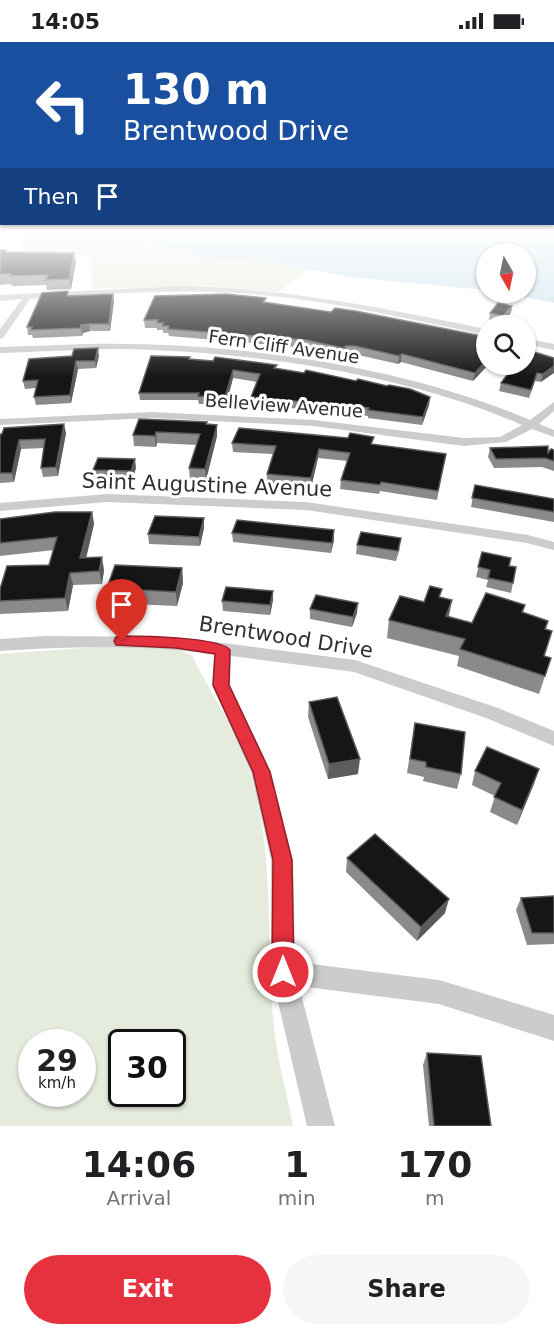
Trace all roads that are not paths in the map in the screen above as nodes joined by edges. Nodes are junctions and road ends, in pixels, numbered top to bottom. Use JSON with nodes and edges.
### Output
{"nodes":[{"id":1,"x":28,"y":296,"type":"junction"},
{"id":2,"x":0,"y":298,"type":"edge"},
{"id":3,"x":476,"y":330,"type":"edge"},
{"id":4,"x":0,"y":336,"type":"edge"},
{"id":5,"x":536,"y":343,"type":"edge"},
{"id":6,"x":554,"y":347,"type":"edge"},
{"id":7,"x":0,"y":350,"type":"edge"},
{"id":8,"x":554,"y":405,"type":"edge"},
{"id":9,"x":0,"y":422,"type":"edge"},
{"id":10,"x":532,"y":423,"type":"junction"},
{"id":11,"x":554,"y":434,"type":"edge"},
{"id":12,"x":0,"y":507,"type":"edge"},
{"id":13,"x":554,"y":546,"type":"edge"},
{"id":14,"x":0,"y":645,"type":"edge"},
{"id":15,"x":223,"y":650,"type":"junction"},
{"id":16,"x":554,"y":739,"type":"edge"},
{"id":17,"x":283,"y":972,"type":"junction"},
{"id":18,"x":554,"y":1028,"type":"edge"},
{"id":19,"x":321,"y":1126,"type":"edge"}],
"edges":[{"from":1,"to":2,"type":"street"},
{"from":1,"to":3,"type":"street"},
{"from":1,"to":4,"type":"street"},
{"from":5,"to":6,"type":"street"},
{"from":7,"to":10,"type":"street","name":"Fern Cliff Avenue"},
{"from":8,"to":10,"type":"street","name":"Belleview Avenue"},
{"from":9,"to":10,"type":"street","name":"Belleview Avenue"},
{"from":10,"to":11,"type":"street","name":"Fern Cliff Avenue"},
{"from":12,"to":13,"type":"street","name":"Saint Augustine Avenue"},
{"from":14,"to":15,"type":"street","name":"Brentwood Drive"},
{"from":15,"to":16,"type":"street","name":"Brentwood Drive"},
{"from":15,"to":17,"type":"street"},
{"from":17,"to":18,"type":"street"},
{"from":17,"to":19,"type":"street"}]}
